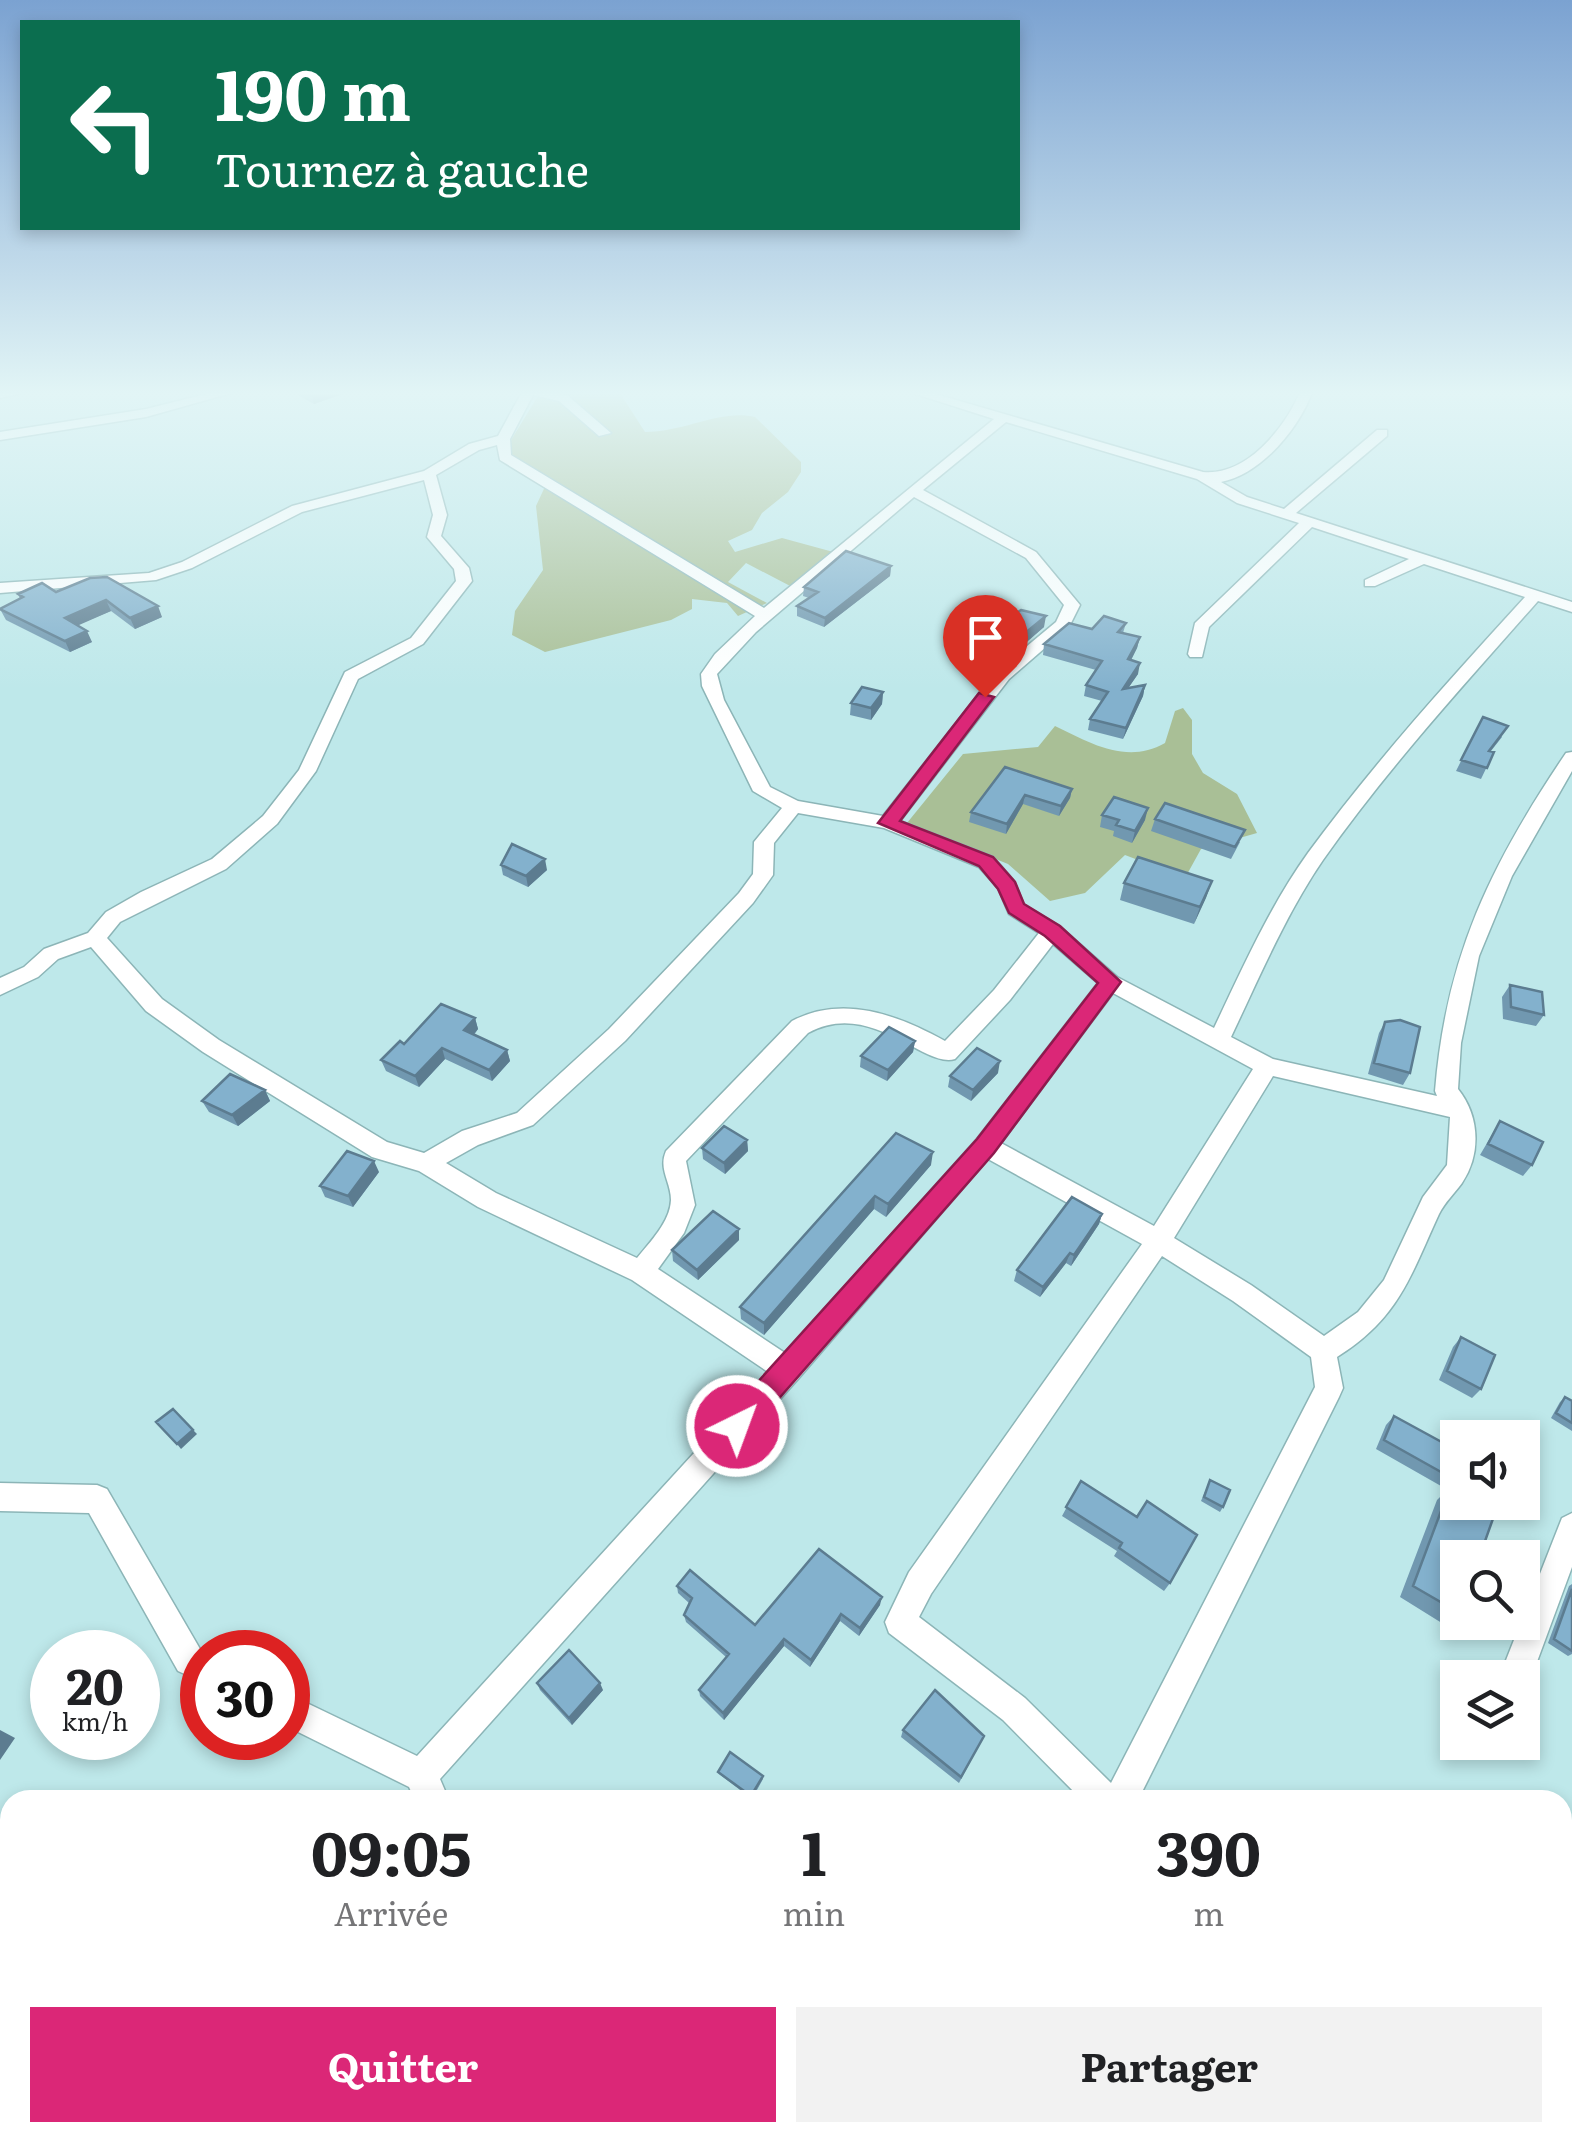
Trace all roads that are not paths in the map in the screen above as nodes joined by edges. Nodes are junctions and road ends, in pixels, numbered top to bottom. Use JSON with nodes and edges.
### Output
{"nodes":[{"id":1,"x":371,"y":490,"type":"edge"},
{"id":2,"x":433,"y":490,"type":"edge"},
{"id":3,"x":563,"y":490,"type":"edge"},
{"id":4,"x":1225,"y":490,"type":"edge"},
{"id":5,"x":1314,"y":490,"type":"edge"},
{"id":6,"x":914,"y":491,"type":"joint"},
{"id":7,"x":1286,"y":514,"type":"junction"},
{"id":8,"x":1310,"y":521,"type":"junction"},
{"id":9,"x":1424,"y":558,"type":"junction"},
{"id":10,"x":1370,"y":583,"type":"dead end"},
{"id":11,"x":0,"y":588,"type":"edge"},
{"id":12,"x":1535,"y":595,"type":"junction"},
{"id":13,"x":1572,"y":607,"type":"edge"},
{"id":14,"x":764,"y":614,"type":"junction"},
{"id":15,"x":1196,"y":654,"type":"dead end"},
{"id":16,"x":1572,"y":758,"type":"edge"},
{"id":17,"x":794,"y":806,"type":"junction"},
{"id":18,"x":888,"y":823,"type":"junction"},
{"id":19,"x":1052,"y":931,"type":"junction"},
{"id":20,"x":95,"y":938,"type":"junction"},
{"id":21,"x":1110,"y":982,"type":"junction"},
{"id":22,"x":0,"y":987,"type":"edge"},
{"id":23,"x":1220,"y":1040,"type":"junction"},
{"id":24,"x":1266,"y":1066,"type":"junction"},
{"id":25,"x":1462,"y":1111,"type":"junction"},
{"id":26,"x":985,"y":1146,"type":"junction"},
{"id":27,"x":426,"y":1163,"type":"junction"},
{"id":28,"x":1159,"y":1240,"type":"junction"},
{"id":29,"x":641,"y":1272,"type":"junction"},
{"id":30,"x":1323,"y":1351,"type":"junction"},
{"id":31,"x":788,"y":1370,"type":"junction"},
{"id":32,"x":0,"y":1497,"type":"edge"},
{"id":33,"x":1572,"y":1528,"type":"edge"},
{"id":34,"x":180,"y":1644,"type":"edge"},
{"id":35,"x":1522,"y":1660,"type":"edge"},
{"id":36,"x":310,"y":1722,"type":"edge"},
{"id":37,"x":427,"y":1787,"type":"edge"},
{"id":38,"x":1095,"y":1790,"type":"edge"},
{"id":39,"x":1125,"y":1790,"type":"edge"}],
"edges":[{"from":1,"to":11,"type":"street"},
{"from":2,"to":20,"type":"street"},
{"from":3,"to":14,"type":"street"},
{"from":4,"to":7,"type":"street"},
{"from":5,"to":7,"type":"street"},
{"from":6,"to":14,"type":"street"},
{"from":6,"to":18,"type":"street"},
{"from":7,"to":8,"type":"street"},
{"from":8,"to":9,"type":"street"},
{"from":8,"to":15,"type":"street"},
{"from":9,"to":10,"type":"street"},
{"from":9,"to":12,"type":"street"},
{"from":12,"to":13,"type":"street"},
{"from":12,"to":23,"type":"street"},
{"from":14,"to":17,"type":"street"},
{"from":16,"to":25,"type":"street"},
{"from":17,"to":18,"type":"street"},
{"from":17,"to":27,"type":"street"},
{"from":18,"to":19,"type":"street"},
{"from":19,"to":21,"type":"street"},
{"from":19,"to":29,"type":"street"},
{"from":20,"to":22,"type":"street"},
{"from":20,"to":27,"type":"street"},
{"from":21,"to":23,"type":"street"},
{"from":21,"to":26,"type":"street"},
{"from":23,"to":24,"type":"street"},
{"from":24,"to":25,"type":"street"},
{"from":24,"to":28,"type":"street"},
{"from":25,"to":30,"type":"street"},
{"from":26,"to":28,"type":"street"},
{"from":26,"to":31,"type":"street"},
{"from":27,"to":29,"type":"street"},
{"from":28,"to":30,"type":"street"},
{"from":28,"to":38,"type":"street"},
{"from":29,"to":31,"type":"street"},
{"from":30,"to":39,"type":"street"},
{"from":31,"to":37,"type":"street"},
{"from":32,"to":34,"type":"street"},
{"from":33,"to":35,"type":"street"},
{"from":36,"to":37,"type":"street"}]}
